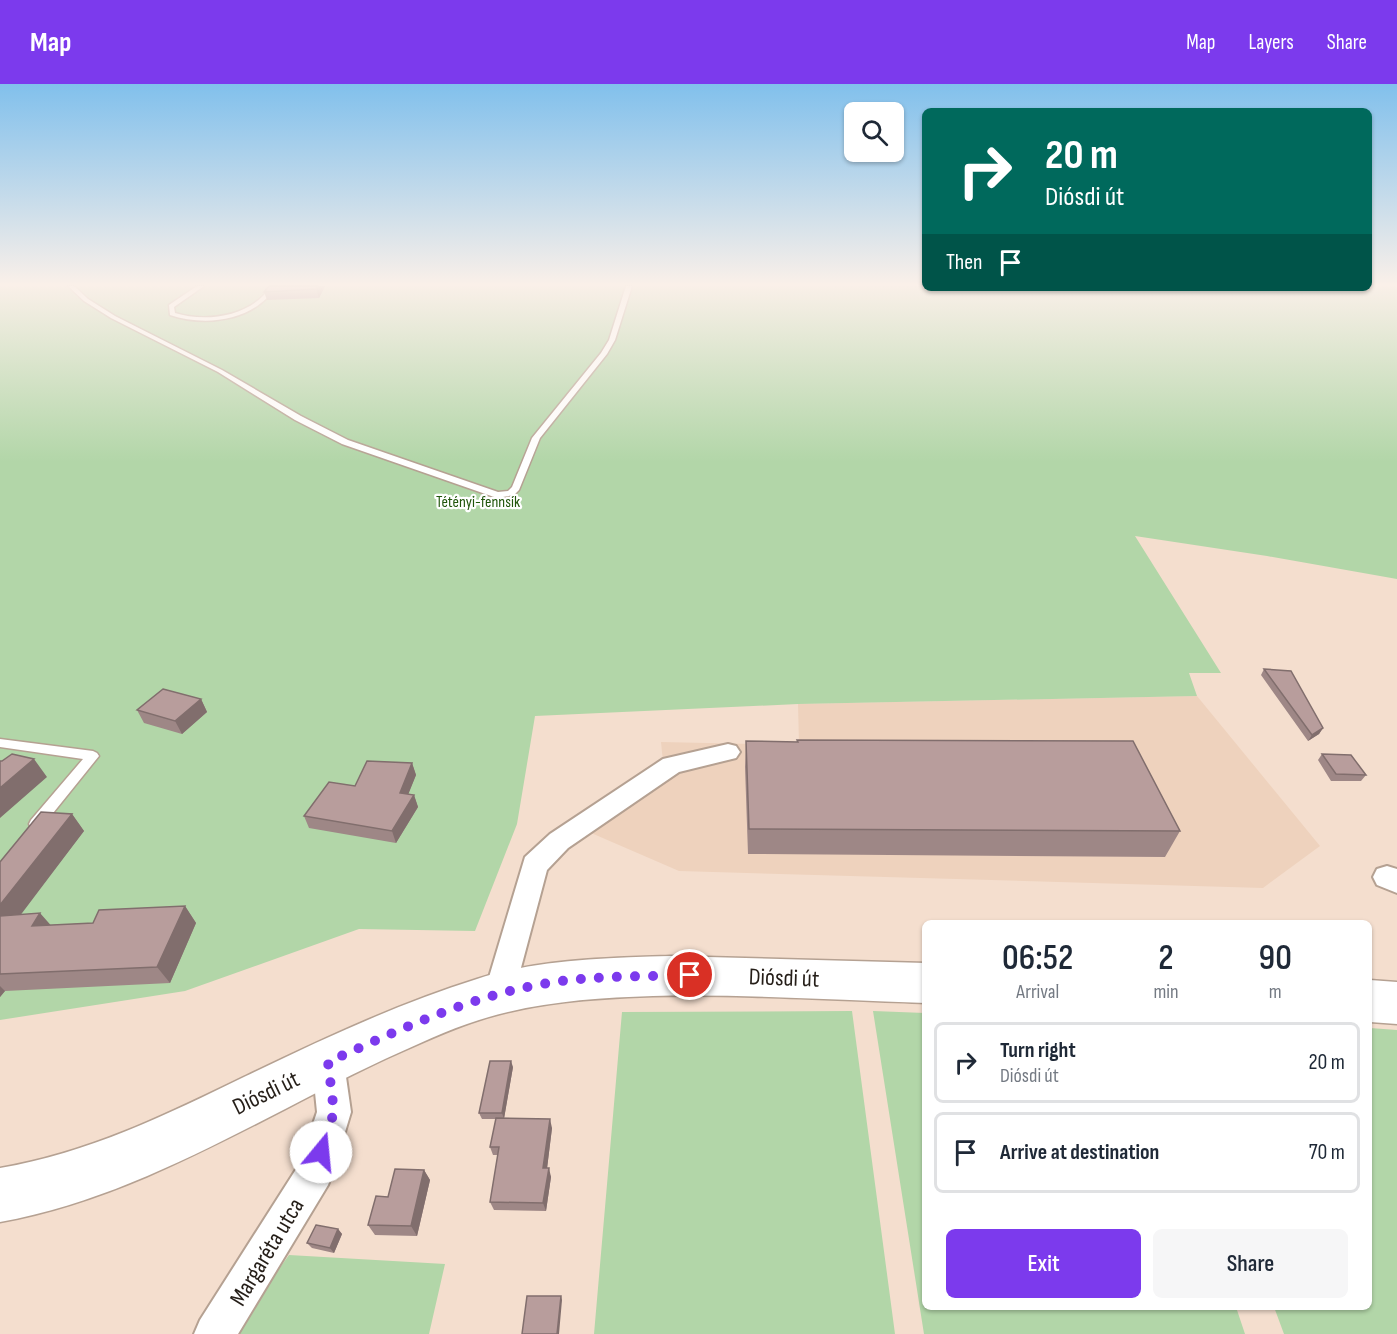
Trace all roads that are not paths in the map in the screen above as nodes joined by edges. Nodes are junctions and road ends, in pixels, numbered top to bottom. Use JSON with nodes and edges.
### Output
{"nodes":[{"id":1,"x":167,"y":344,"type":"edge"},
{"id":2,"x":610,"y":344,"type":"edge"},
{"id":3,"x":0,"y":743,"type":"edge"},
{"id":4,"x":728,"y":752,"type":"dead end"},
{"id":5,"x":23,"y":838,"type":"edge"},
{"id":6,"x":922,"y":983,"type":"edge"},
{"id":7,"x":499,"y":994,"type":"junction"},
{"id":8,"x":1372,"y":1001,"type":"edge"},
{"id":9,"x":1397,"y":1003,"type":"edge"},
{"id":10,"x":328,"y":1062,"type":"junction"},
{"id":11,"x":0,"y":1195,"type":"edge"},
{"id":12,"x":214,"y":1334,"type":"edge"}],
"edges":[{"from":1,"to":2,"type":"lane"},
{"from":3,"to":5,"type":"lane"},
{"from":4,"to":7,"type":"street"},
{"from":6,"to":7,"type":"main road","name":"Diósdi út"},
{"from":7,"to":10,"type":"main road","name":"Diósdi út"},
{"from":8,"to":9,"type":"main road"},
{"from":10,"to":11,"type":"main road","name":"Diósdi út"},
{"from":10,"to":12,"type":"street","name":"Margaréta utca"}]}
